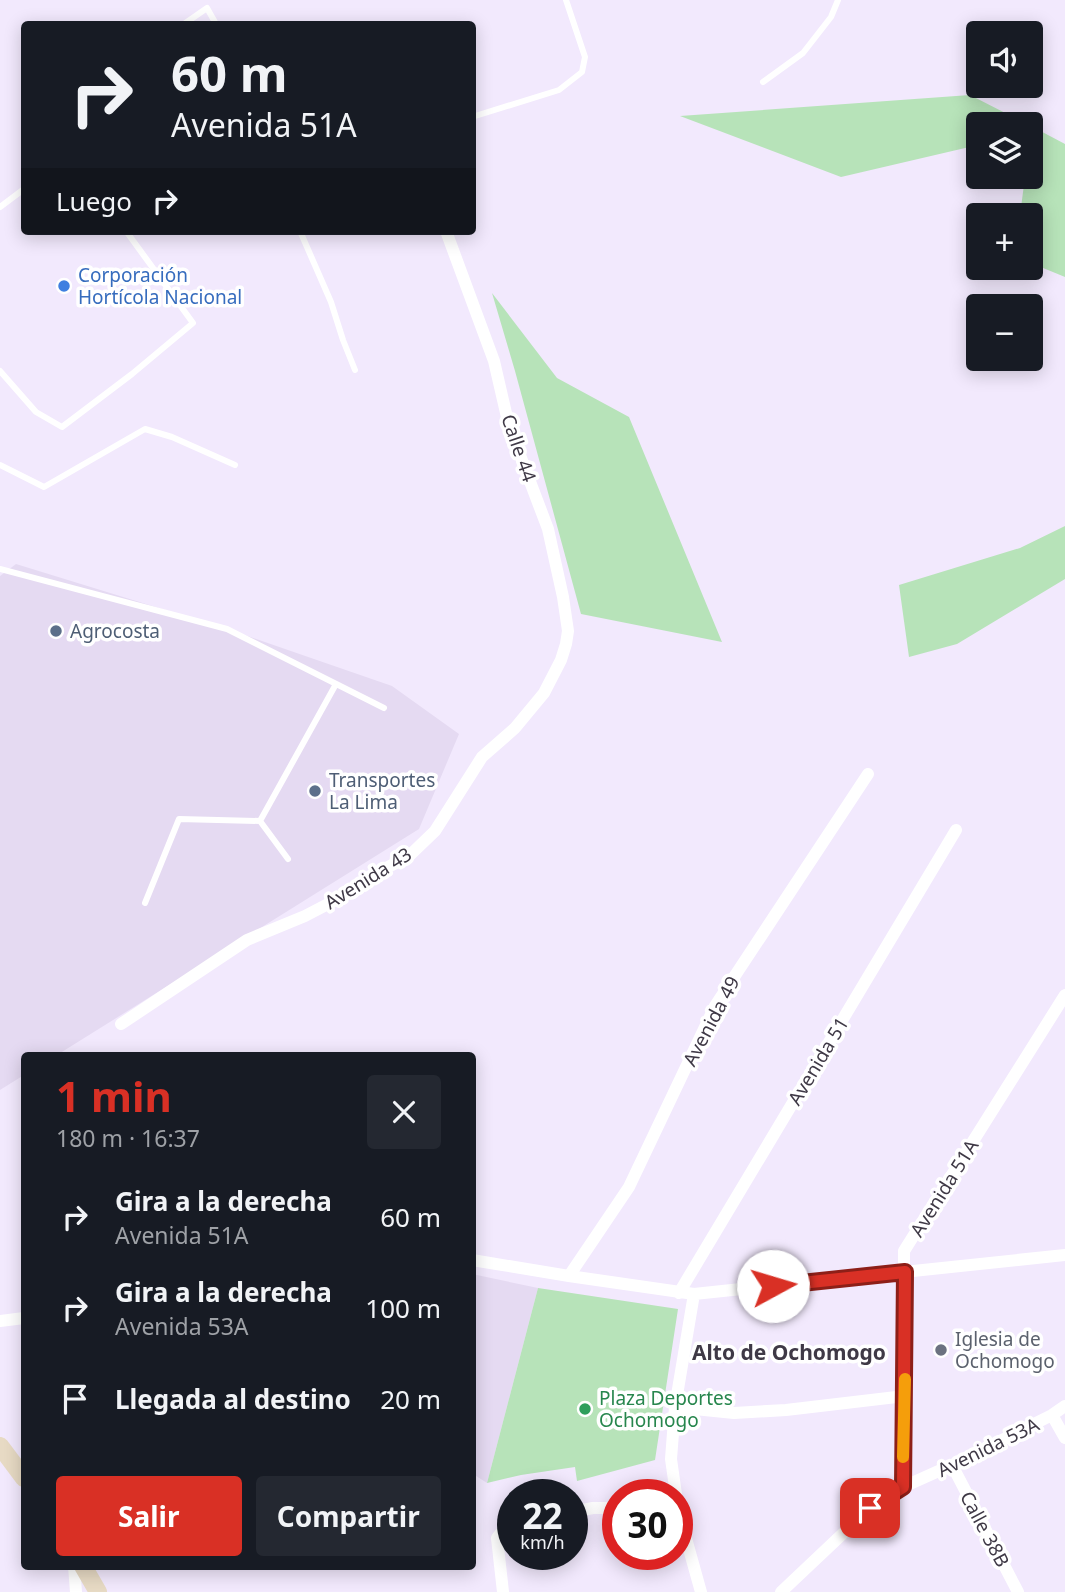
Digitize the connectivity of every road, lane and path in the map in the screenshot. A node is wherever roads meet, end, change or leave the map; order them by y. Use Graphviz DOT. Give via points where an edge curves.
graph roads {
  1 [pos="566,0"];
  2 [pos="838,0"];
  3 [pos="188,21"];
  4 [pos="214,21"];
  5 [pos="763,82"];
  6 [pos="476,116"];
  7 [pos="21,191"];
  8 [pos="0,207"];
  9 [pos="130,235"];
  10 [pos="301,235"];
  11 [pos="447,235"];
  12 [pos="355,369"];
  13 [pos="0,372"];
  14 [pos="0,465"];
  15 [pos="235,466"];
  16 [pos="0,569"];
  17 [pos="557,667"];
  18 [pos="336,684"];
  19 [pos="384,708"];
  20 [pos="867,774"];
  21 [pos="260,821"];
  22 [pos="956,830"];
  23 [pos="288,859"];
  24 [pos="145,903"];
  25 [pos="1065,995"];
  26 [pos="121,1024"];
  27 [pos="1065,1255"];
  28 [pos="476,1261"];
  29 [pos="905,1272"];
  30 [pos="569,1276"];
  31 [pos="679,1293"];
  32 [pos="694,1294"];
  33 [pos="21,1318"];
  34 [pos="0,1321"];
  35 [pos="905,1396"];
  36 [pos="1065,1406"];
  37 [pos="675,1407"];
  38 [pos="1052,1415"];
  39 [pos="1065,1438"];
  40 [pos="0,1446"];
  41 [pos="952,1465"];
  42 [pos="21,1474"];
  43 [pos="674,1479"];
  44 [pos="903,1487"];
  45 [pos="693,1565"];
  46 [pos="74,1570"];
  47 [pos="85,1570"];
  48 [pos="501,1570"];
  49 [pos="76,1592"];
  50 [pos="98,1592"];
  51 [pos="503,1592"];
  52 [pos="701,1592"];
  53 [pos="781,1592"];
  54 [pos="1018,1592"];
  1 -- 6 [label="lane" via="585,57 582,72 559,90"];
  2 -- 5 [label="lane" via="831,18 803,53"];
  3 -- 4 [label="lane" via="207,8"];
  7 -- 8 [label="lane"];
  9 -- 13 [label="lane" via="194,323 61,427 36,412"];
  10 -- 12 [label="lane"];
  11 -- 17 [label="street, Calle 44" via="494,361 509,426 548,529 568,631"];
  14 -- 15 [label="lane" via="44,487 145,429"];
  16 -- 18 [label="lane" via="227,629"];
  17 -- 26 [label="street, Avenida 43" via="544,693 515,728 482,757 435,831 409,856 305,916 247,940"];
  18 -- 19 [label="lane"];
  18 -- 21 [label="lane"];
  20 -- 30 [label="street, Avenida 49" via="715,1006 629,1186"];
  21 -- 23 [label="lane"];
  21 -- 24 [label="lane" via="179,819"];
  22 -- 31 [label="street, Avenida 51"];
  25 -- 29 [label="street, Avenida 51A" via="904,1251"];
  27 -- 29 [label="street"];
  28 -- 30 [label="street"];
  29 -- 32 [label="street"];
  29 -- 35 [label="street, Avenida 51A"];
  30 -- 31 [label="street"];
  31 -- 32 [label="street"];
  32 -- 37 [label="street"];
  33 -- 34 [label="street"];
  35 -- 37 [label="street" via="734,1413"];
  35 -- 44 [label="street, Avenida 51A"];
  36 -- 38 [label="street, Avenida 53A"];
  37 -- 43 [label="street"];
  38 -- 39 [label="street"];
  38 -- 41 [label="street, Avenida 53A"];
  40 -- 42 [label="main road"];
  41 -- 44 [label="street, Avenida 53A"];
  41 -- 54 [label="street, Calle 38B"];
  44 -- 53 [label="street, Avenida 53A" via="870,1508"];
  45 -- 52 [label="street"];
  46 -- 49 [label="street"];
  47 -- 50 [label="main road"];
  48 -- 51 [label="street"];
}
